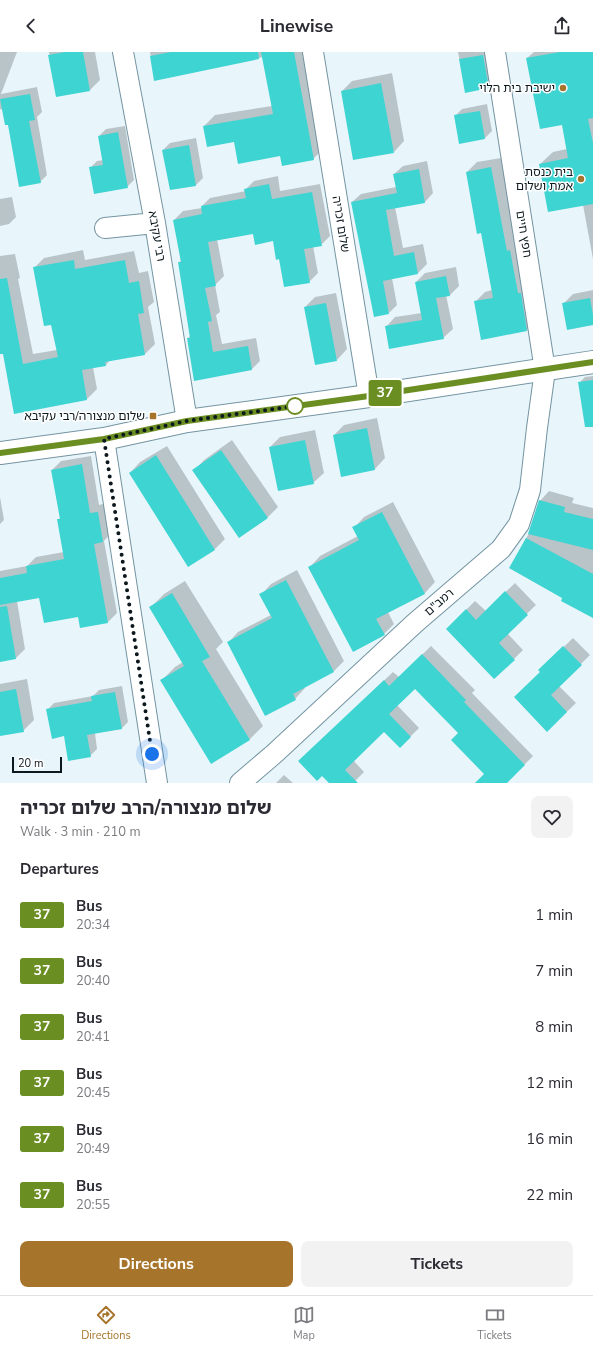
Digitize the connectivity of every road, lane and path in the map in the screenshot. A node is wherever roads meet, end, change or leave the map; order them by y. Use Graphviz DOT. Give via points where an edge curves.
graph roads {
  1 [pos="123,52"];
  2 [pos="313,52"];
  3 [pos="495,52"];
  4 [pos="155,223"];
  5 [pos="105,228"];
  6 [pos="593,362"];
  7 [pos="545,370"];
  8 [pos="369,396"];
  9 [pos="187,421"];
  10 [pos="104,439"];
  11 [pos="0,453"];
  12 [pos="157,783"];
  13 [pos="240,783"];
  1 -- 4 [label="street, רבי עקיבא"];
  2 -- 8 [label="street, שלום זכריה"];
  3 -- 7 [label="street, חפץ חיים"];
  4 -- 5 [label="street"];
  4 -- 9 [label="street, רבי עקיבא"];
  6 -- 7 [label="street"];
  7 -- 8 [label="street"];
  7 -- 13 [label="street, רמב\"ם" via="530,490 519,524 501,549 415,623"];
  8 -- 9 [label="street"];
  9 -- 10 [label="street"];
  10 -- 11 [label="street"];
  10 -- 12 [label="street"];
}
